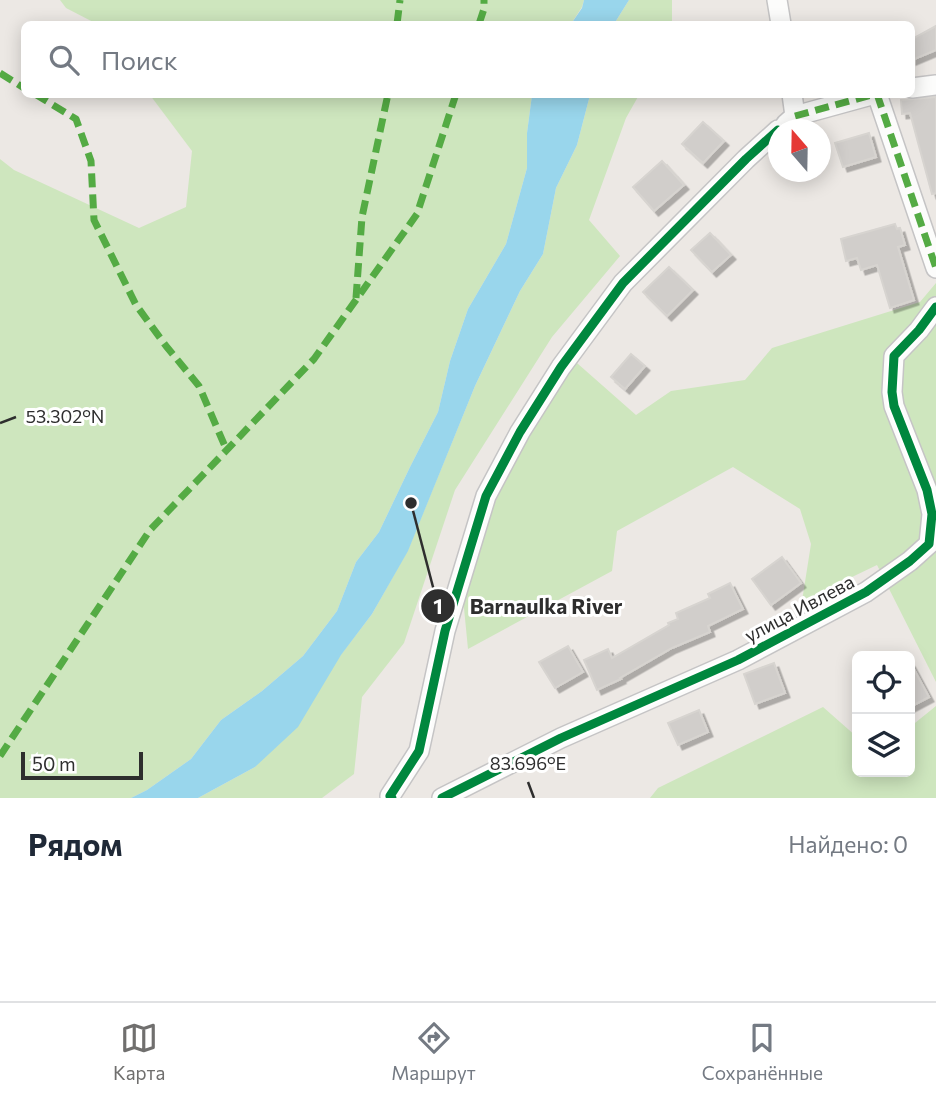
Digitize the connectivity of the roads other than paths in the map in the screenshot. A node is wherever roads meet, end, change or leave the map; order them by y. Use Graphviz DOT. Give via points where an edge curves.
graph roads {
  1 [pos="777,0"];
  2 [pos="780,21"];
  3 [pos="936,85"];
  4 [pos="915,88"];
  5 [pos="793,98"];
  6 [pos="861,98"];
  7 [pos="877,98"];
  8 [pos="795,116"];
  9 [pos="792,119"];
  10 [pos="768,140"];
  11 [pos="936,268"];
  12 [pos="936,307"];
  13 [pos="388,797"];
  14 [pos="442,798"];
  1 -- 2 [label="street"];
  3 -- 4 [label="street"];
  5 -- 8 [label="street"];
  6 -- 8 [label="street"];
  7 -- 11 [label="street"];
  8 -- 9 [label="street"];
  10 -- 13 [label="street" via="623,283 520,432 485,496 445,631 419,751"];
  12 -- 14 [label="street, улица Ивлева" via="894,356 891,392 927,490 932,514 929,544 866,592 750,654 561,738"];
}
